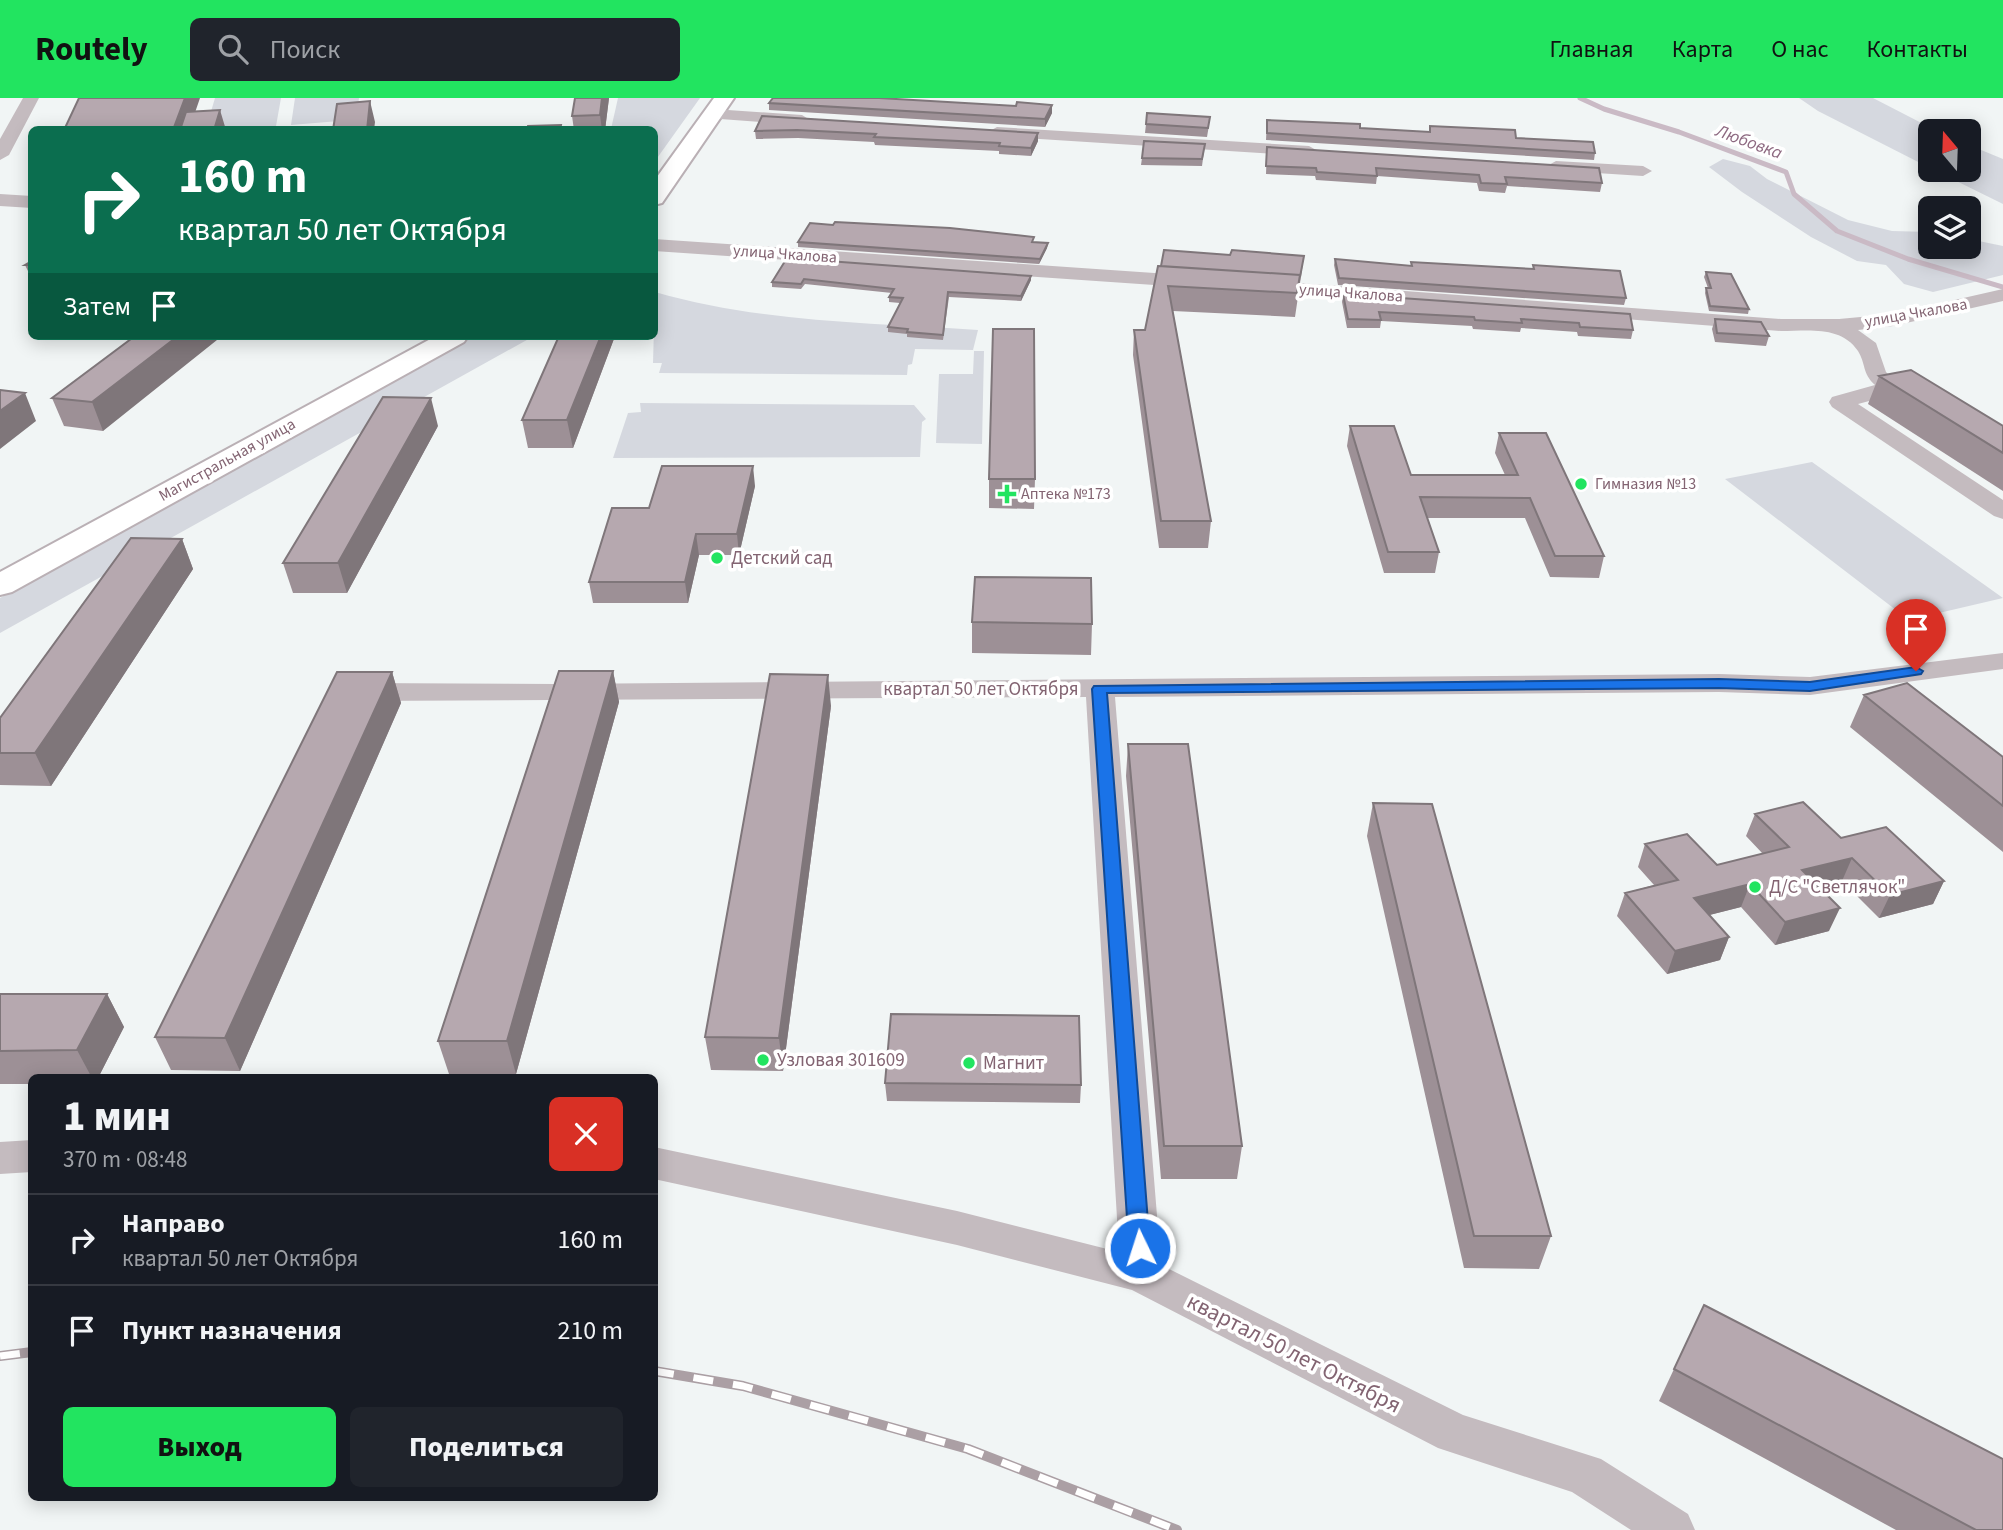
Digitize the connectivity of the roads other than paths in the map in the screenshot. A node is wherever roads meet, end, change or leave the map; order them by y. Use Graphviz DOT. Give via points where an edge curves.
graph roads {
  1 [pos="31,98"];
  2 [pos="718,106"];
  3 [pos="824,121"];
  4 [pos="977,131"];
  5 [pos="1324,152"];
  6 [pos="0,155"];
  7 [pos="1532,164"];
  8 [pos="1643,171"];
  9 [pos="658,192"];
  10 [pos="0,200"];
  11 [pos="28,202"];
  12 [pos="658,245"];
  13 [pos="2003,295"];
  14 [pos="1839,325"];
  15 [pos="448,340"];
  16 [pos="2003,511"];
  17 [pos="0,585"];
  18 [pos="2003,661"];
  19 [pos="1100,689"];
  20 [pos="334,692"];
  21 [pos="28,1156"];
  22 [pos="0,1158"];
  23 [pos="658,1164"];
  24 [pos="1142,1275"];
  25 [pos="1672,1530"];
  1 -- 6 [label="street"];
  2 -- 3 [label="street"];
  2 -- 9 [label="main road"];
  4 -- 5 [label="street"];
  7 -- 8 [label="street"];
  10 -- 11 [label="street"];
  12 -- 14 [label="street, улица Чкалова" via="1781,325"];
  13 -- 14 [label="street, улица Чкалова" via="1893,320"];
  14 -- 16 [label="street" via="1868,348 1876,374 1891,388 1840,402"];
  15 -- 17 [label="main road, Магистральная улица"];
  18 -- 19 [label="street, квартал 50 лет Октября" via="1810,686"];
  19 -- 20 [label="street, квартал 50 лет Октября"];
  19 -- 24 [label="street"];
  21 -- 22 [label="street"];
  23 -- 24 [label="street, квартал 50 лет Октября" via="957,1228"];
  24 -- 25 [label="street, квартал 50 лет Октября" via="1454,1433 1584,1475"];
}
